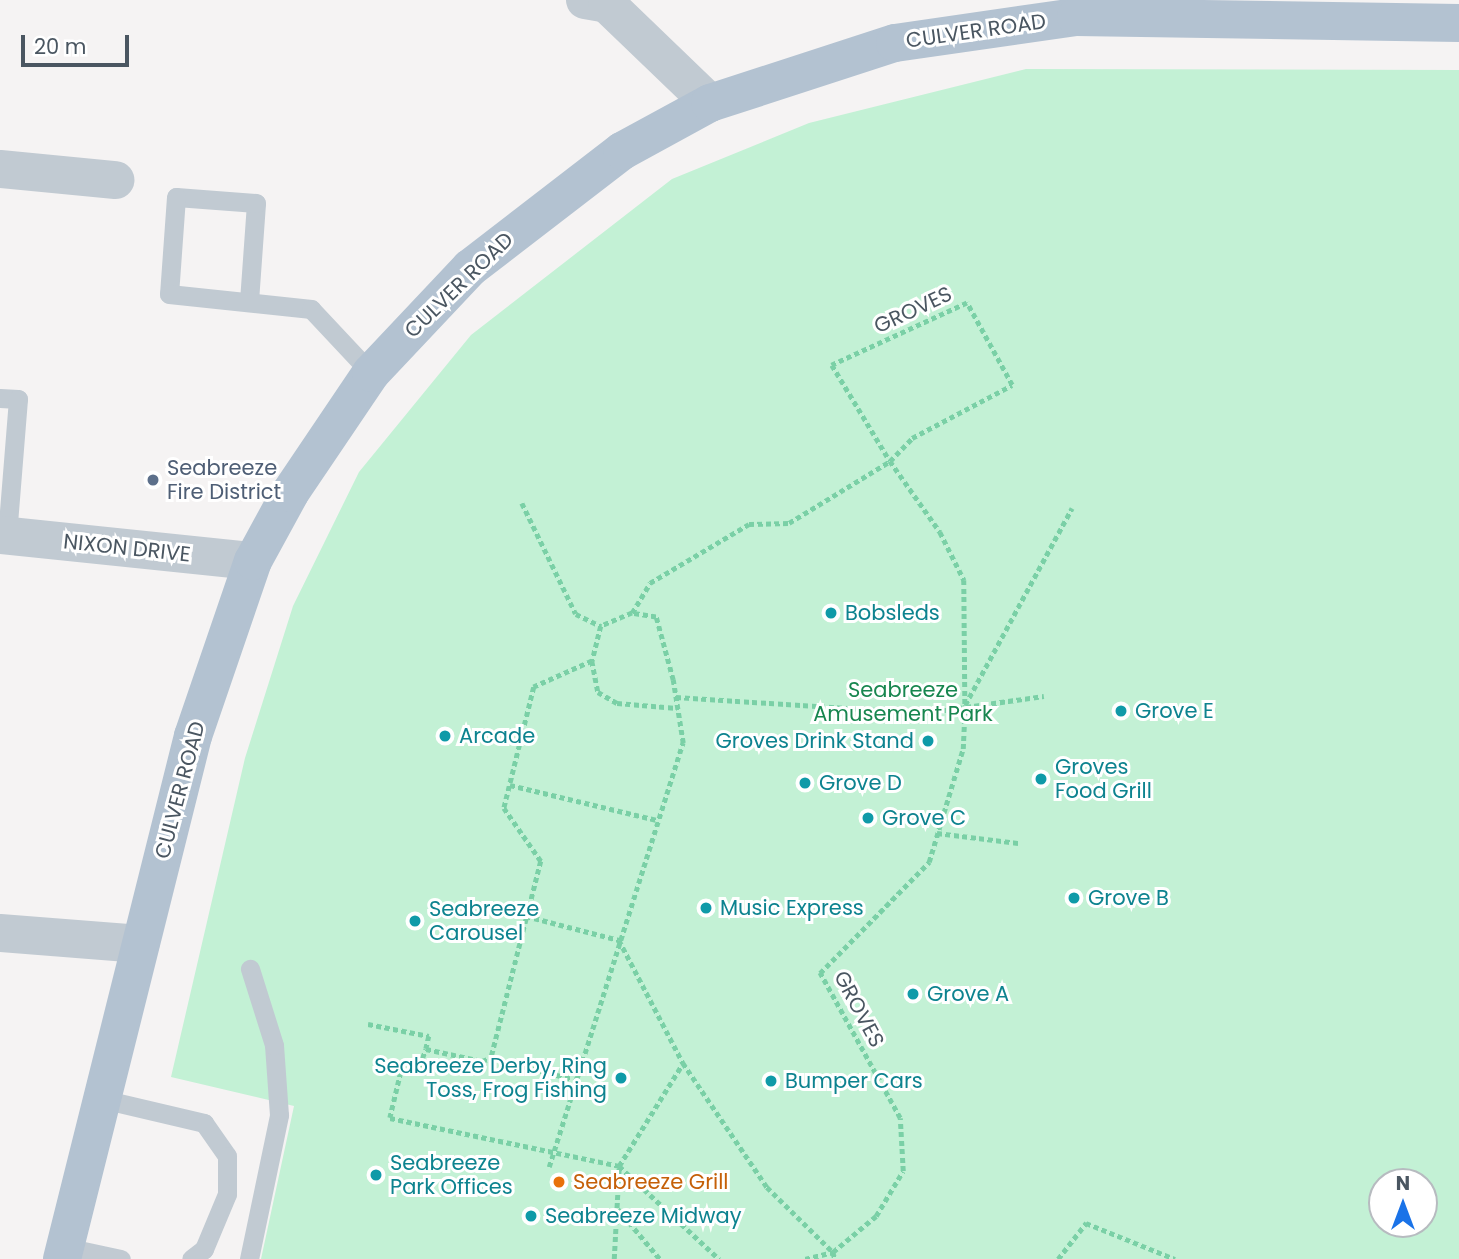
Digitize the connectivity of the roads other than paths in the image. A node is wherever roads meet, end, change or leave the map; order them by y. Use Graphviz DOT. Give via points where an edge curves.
graph roads {
  1 [pos="584,0"];
  2 [pos="1459,23"];
  3 [pos="710,103"];
  4 [pos="0,169"];
  5 [pos="115,180"];
  6 [pos="248,301"];
  7 [pos="371,373"];
  8 [pos="0,398"];
  9 [pos="3,535"];
  10 [pos="253,561"];
  11 [pos="0,933"];
  12 [pos="141,944"];
  13 [pos="250,969"];
  14 [pos="102,1100"];
  15 [pos="63,1253"];
  16 [pos="121,1259"];
  17 [pos="191,1259"];
  18 [pos="248,1259"];
  1 -- 3 [label="street" via="607,4"];
  2 -- 3 [label="main road, CULVER ROAD" via="1076,18 895,43"];
  3 -- 7 [label="main road, CULVER ROAD" via="622,151 519,227 470,268"];
  4 -- 5 [label="street"];
  6 -- 6 [label="lane" via="169,294 176,197 256,203"];
  6 -- 7 [label="lane" via="311,309"];
  7 -- 10 [label="main road, CULVER ROAD" via="290,493"];
  8 -- 9 [label="lane" via="18,399"];
  9 -- 10 [label="street, NIXON DRIVE"];
  10 -- 12 [label="main road, CULVER ROAD" via="193,736"];
  11 -- 12 [label="street"];
  12 -- 14 [label="main road, CULVER ROAD"];
  13 -- 18 [label="lane" via="274,1045 279,1115"];
  14 -- 15 [label="main road, CULVER ROAD"];
  14 -- 17 [label="lane" via="204,1123 227,1156 227,1195 204,1249"];
  15 -- 16 [label="lane"];
}
